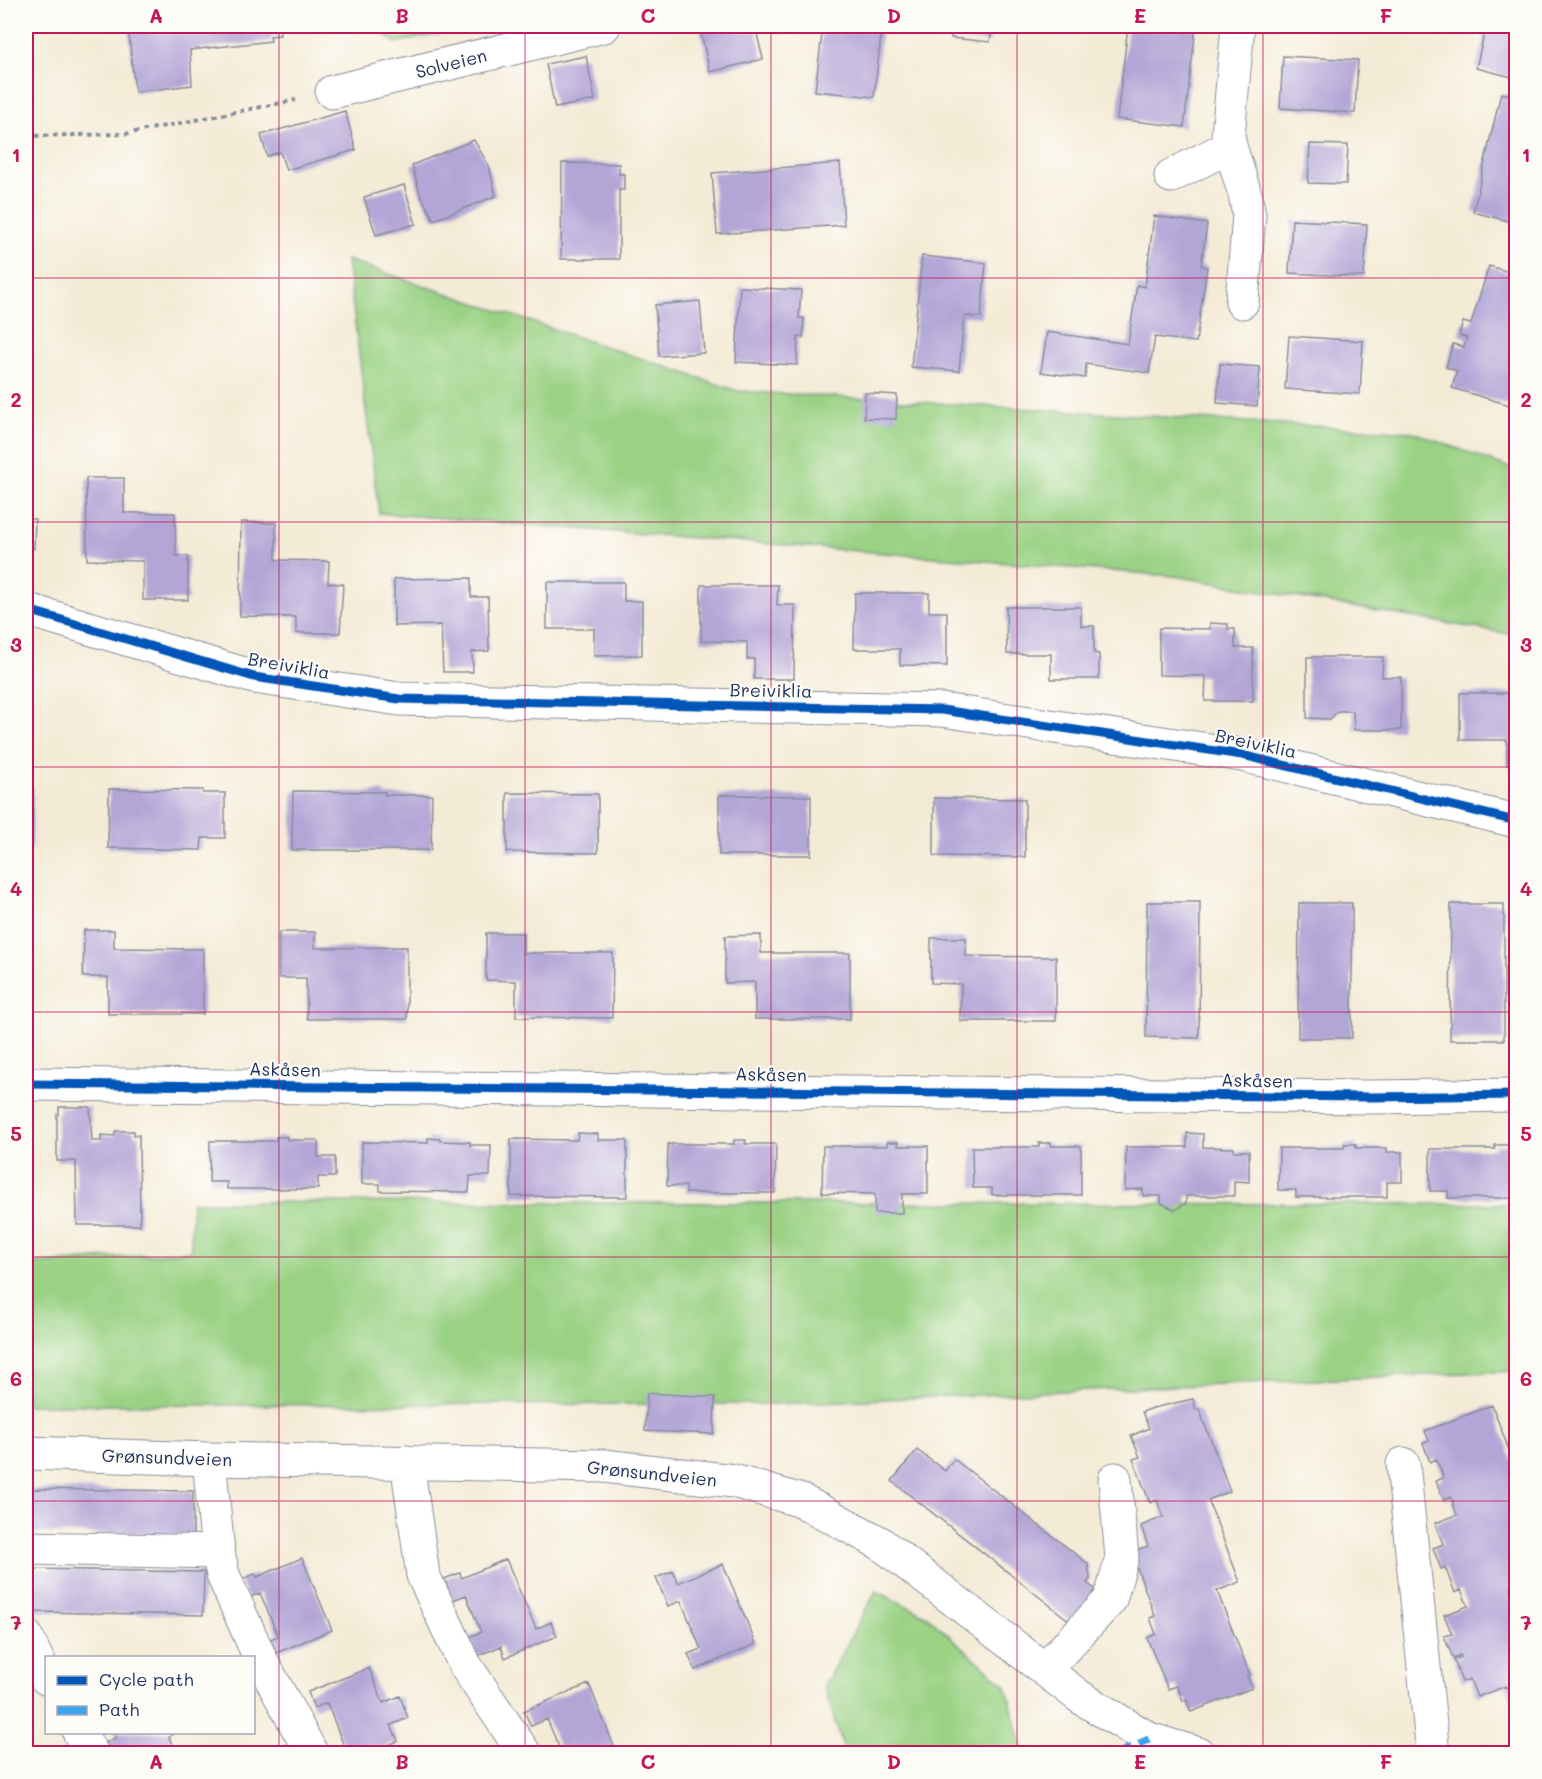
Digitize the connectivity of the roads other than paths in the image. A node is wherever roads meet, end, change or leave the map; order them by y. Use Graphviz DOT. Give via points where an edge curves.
graph roads {
  1 [pos="604,26"];
  2 [pos="1238,26"];
  3 [pos="332,92"];
  4 [pos="1230,146"];
  5 [pos="1171,176"];
  6 [pos="1242,302"];
  7 [pos="26,611"];
  8 [pos="1516,821"];
  9 [pos="26,1084"];
  10 [pos="1516,1095"];
  11 [pos="26,1453"];
  12 [pos="209,1459"];
  13 [pos="407,1462"];
  14 [pos="1403,1464"];
  15 [pos="1115,1479"];
  16 [pos="26,1548"];
  17 [pos="218,1552"];
  18 [pos="26,1636"];
  19 [pos="1045,1669"];
  20 [pos="45,1676"];
  21 [pos="80,1734"];
  22 [pos="1166,1749"];
  23 [pos="92,1754"];
  24 [pos="312,1754"];
  25 [pos="525,1754"];
  26 [pos="1199,1754"];
  27 [pos="1433,1754"];
  1 -- 3 [label="street, Solveien"];
  2 -- 4 [label="street"];
  4 -- 5 [label="street"];
  4 -- 6 [label="street" via="1249,215"];
  7 -- 8 [label="street, Breiviklia" via="254,678 399,699 942,710 1242,755"];
  9 -- 10 [label="street, Askåsen" via="1372,1097"];
  11 -- 12 [label="street, Grønsundveien"];
  12 -- 13 [label="street, Grønsundveien"];
  12 -- 17 [label="street"];
  13 -- 19 [label="street, Grønsundveien" via="604,1466 734,1481 802,1501 880,1543"];
  13 -- 25 [label="street" via="423,1575 465,1665"];
  14 -- 27 [label="street"];
  15 -- 19 [label="street" via="1122,1558 1110,1600"];
  16 -- 17 [label="street"];
  17 -- 24 [label="street" via="223,1575 260,1658"];
  18 -- 20 [label="street"];
  19 -- 22 [label="street, Grønsundveien" via="1080,1697"];
  21 -- 23 [label="street"];
  22 -- 26 [label="street, Grønsundveien"];
}
